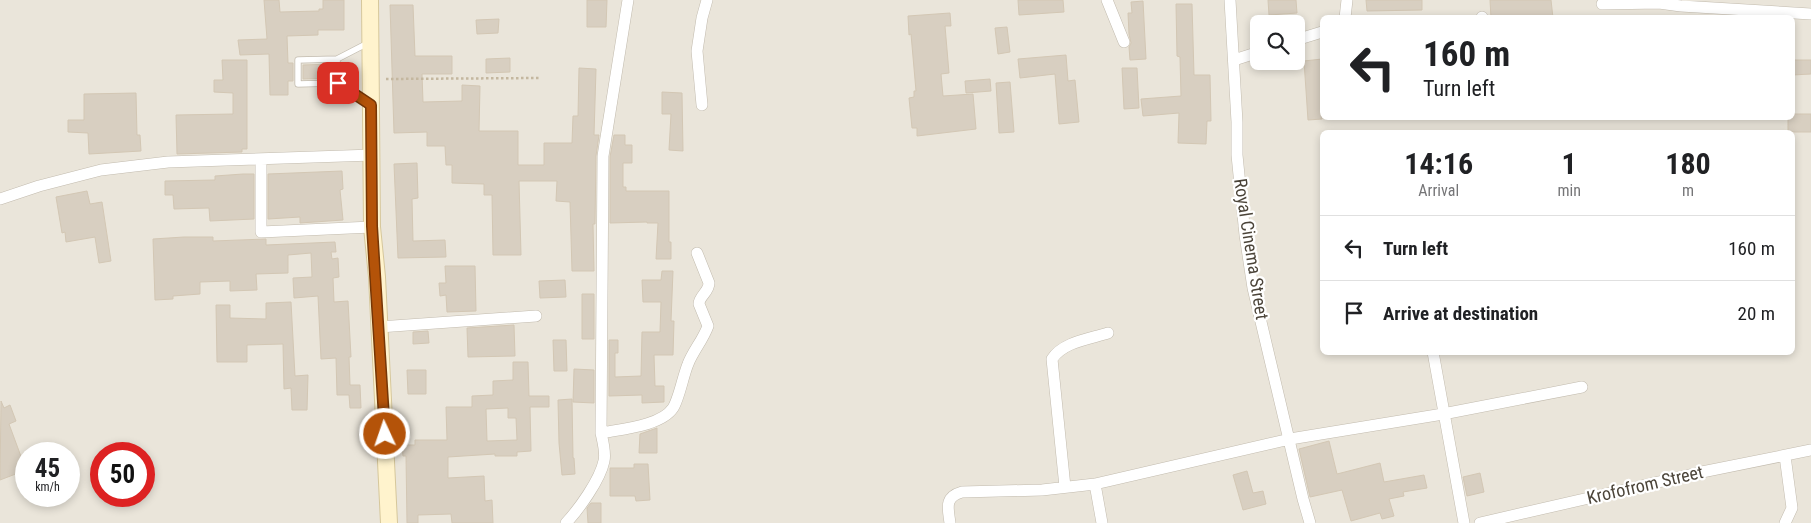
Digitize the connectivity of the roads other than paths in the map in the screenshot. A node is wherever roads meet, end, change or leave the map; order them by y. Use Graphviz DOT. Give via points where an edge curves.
graph roads {
  1 [pos="370,0"];
  2 [pos="628,0"];
  3 [pos="707,0"];
  4 [pos="1106,0"];
  5 [pos="1230,0"];
  6 [pos="1347,0"];
  7 [pos="1602,4"];
  8 [pos="1811,14"];
  9 [pos="1345,15"];
  10 [pos="1320,33"];
  11 [pos="1305,37"];
  12 [pos="370,42"];
  13 [pos="1124,42"];
  14 [pos="1250,55"];
  15 [pos="338,59"];
  16 [pos="1234,60"];
  17 [pos="338,83"];
  18 [pos="371,105"];
  19 [pos="702,105"];
  20 [pos="372,155"];
  21 [pos="260,159"];
  22 [pos="0,199"];
  23 [pos="372,226"];
  24 [pos="697,253"];
  25 [pos="536,316"];
  26 [pos="379,327"];
  27 [pos="1108,333"];
  28 [pos="1433,355"];
  29 [pos="1582,387"];
  30 [pos="1443,414"];
  31 [pos="601,434"];
  32 [pos="1290,439"];
  33 [pos="1811,450"];
  34 [pos="1785,456"];
  35 [pos="1095,484"];
  36 [pos="1065,487"];
  37 [pos="389,523"];
  38 [pos="566,523"];
  39 [pos="950,523"];
  40 [pos="1102,523"];
  41 [pos="1310,523"];
  42 [pos="1464,523"];
  43 [pos="1481,523"];
  44 [pos="1785,523"];
  1 -- 12 [label="main road"];
  2 -- 31 [label="street" via="603,156"];
  3 -- 19 [label="street" via="697,51"];
  4 -- 13 [label="street"];
  5 -- 16 [label="street, Royal Cinema Street"];
  6 -- 9 [label="street"];
  7 -- 8 [label="street" via="1659,3"];
  10 -- 11 [label="street"];
  12 -- 15 [label="lane"];
  12 -- 18 [label="main road"];
  14 -- 16 [label="street"];
  15 -- 17 [label="lane"];
  15 -- 17 [label="lane" via="298,60 298,84"];
  16 -- 32 [label="street, Royal Cinema Street" via="1237,155 1245,235 1253,288"];
  17 -- 18 [label="lane"];
  18 -- 20 [label="main road"];
  20 -- 21 [label="street"];
  20 -- 23 [label="main road"];
  21 -- 22 [label="street" via="168,162 101,170"];
  21 -- 23 [label="street" via="262,232"];
  23 -- 26 [label="main road"];
  24 -- 31 [label="street" via="709,283 699,300 708,326 690,359 674,408 655,422"];
  25 -- 26 [label="street"];
  26 -- 37 [label="main road"];
  27 -- 36 [label="street" via="1064,346 1052,359"];
  28 -- 30 [label="street"];
  29 -- 30 [label="street"];
  30 -- 32 [label="street"];
  30 -- 42 [label="street"];
  31 -- 38 [label="street" via="604,460 600,471 582,504"];
  32 -- 35 [label="street"];
  32 -- 41 [label="street, Royal Cinema Street"];
  33 -- 34 [label="street, Krofofrom Street"];
  34 -- 43 [label="street, Krofofrom Street"];
  34 -- 44 [label="street" via="1792,508"];
  35 -- 36 [label="street"];
  35 -- 40 [label="street"];
  36 -- 39 [label="street" via="954,494 948,504"];
}
